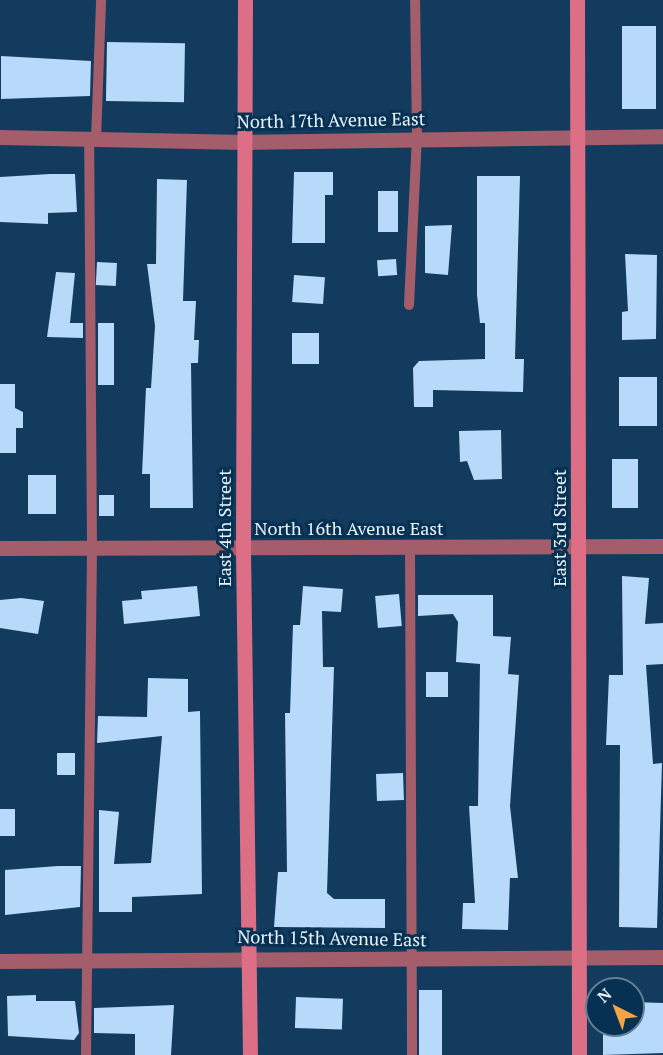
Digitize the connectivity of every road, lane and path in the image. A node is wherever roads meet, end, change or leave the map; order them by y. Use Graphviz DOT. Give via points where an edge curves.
graph roads {
  1 [pos="101,0"];
  2 [pos="245,0"];
  3 [pos="415,0"];
  4 [pos="577,0"];
  5 [pos="0,136"];
  6 [pos="663,136"];
  7 [pos="417,138"];
  8 [pos="92,139"];
  9 [pos="579,139"];
  10 [pos="244,142"];
  11 [pos="409,305"];
  12 [pos="579,546"];
  13 [pos="663,546"];
  14 [pos="0,548"];
  15 [pos="92,548"];
  16 [pos="410,548"];
  17 [pos="243,549"];
  18 [pos="248,956"];
  19 [pos="663,957"];
  20 [pos="411,958"];
  21 [pos="88,959"];
  22 [pos="580,960"];
  23 [pos="0,961"];
  24 [pos="86,1055"];
  25 [pos="250,1055"];
  26 [pos="412,1055"];
  27 [pos="579,1055"];
  1 -- 8 [label="lane"];
  2 -- 10 [label="main road, East 4th Street"];
  3 -- 7 [label="lane"];
  4 -- 9 [label="main road, East 3rd Street"];
  5 -- 8 [label="street, North 17th Avenue East"];
  6 -- 9 [label="street, North 17th Avenue East"];
  7 -- 9 [label="street, North 17th Avenue East"];
  7 -- 10 [label="street, North 17th Avenue East"];
  7 -- 11 [label="lane"];
  8 -- 10 [label="street, North 17th Avenue East"];
  8 -- 15 [label="lane"];
  9 -- 12 [label="main road, East 3rd Street"];
  10 -- 17 [label="main road, East 4th Street"];
  12 -- 13 [label="street, North 16th Avenue East"];
  12 -- 16 [label="street, North 16th Avenue East"];
  12 -- 22 [label="main road, East 3rd Street"];
  14 -- 15 [label="street, North 16th Avenue East"];
  15 -- 17 [label="street, North 16th Avenue East"];
  15 -- 21 [label="lane"];
  16 -- 17 [label="street, North 16th Avenue East"];
  16 -- 20 [label="lane"];
  17 -- 18 [label="main road, East 4th Street"];
  18 -- 20 [label="street, North 15th Avenue East"];
  18 -- 21 [label="street, North 15th Avenue East"];
  18 -- 25 [label="main road, East 4th Street"];
  19 -- 22 [label="street, North 15th Avenue East"];
  20 -- 22 [label="street, North 15th Avenue East"];
  20 -- 26 [label="lane"];
  21 -- 23 [label="street, North 15th Avenue East"];
  21 -- 24 [label="lane"];
  22 -- 27 [label="main road, East 3rd Street"];
}
